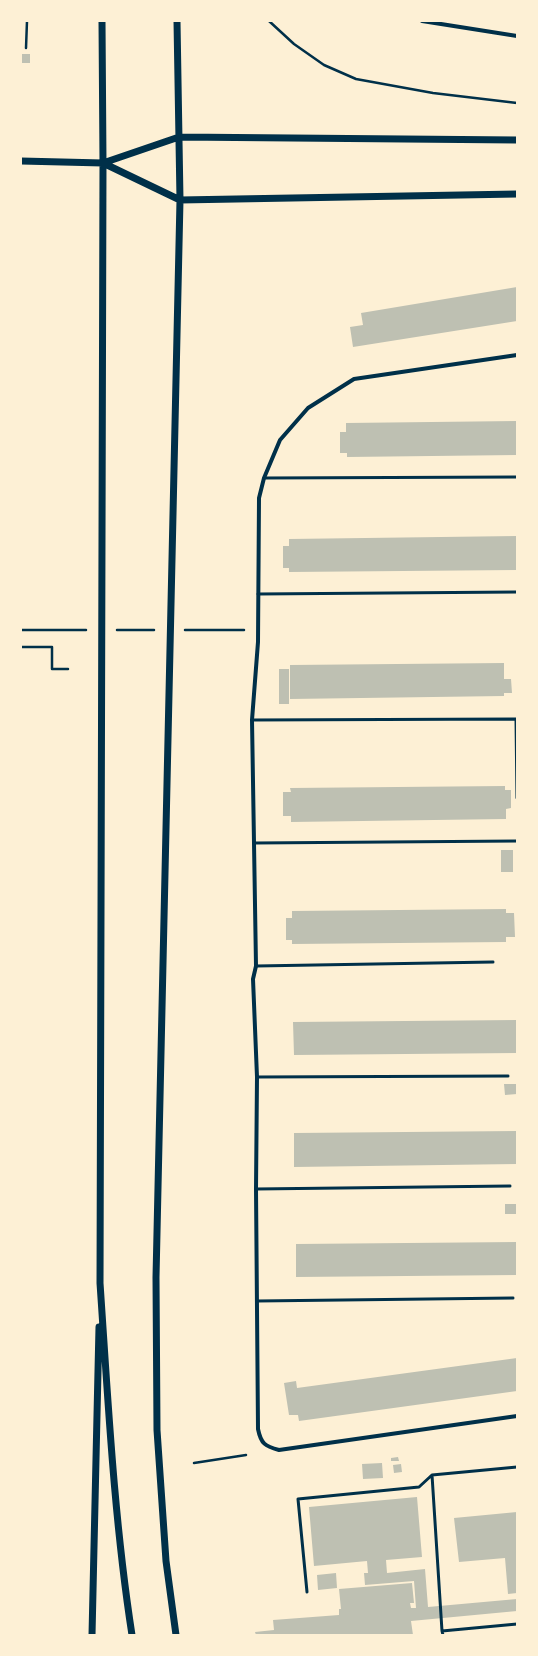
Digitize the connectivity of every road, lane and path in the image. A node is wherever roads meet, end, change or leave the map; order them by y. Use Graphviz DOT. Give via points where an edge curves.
graph roads {
  1 [pos="27,21"];
  2 [pos="102,21"];
  3 [pos="177,21"];
  4 [pos="269,21"];
  5 [pos="422,21"];
  6 [pos="517,36"];
  7 [pos="26,48"];
  8 [pos="517,103"];
  9 [pos="179,138"];
  10 [pos="517,140"];
  11 [pos="21,161"];
  12 [pos="103,163"];
  13 [pos="517,194"];
  14 [pos="180,200"];
  15 [pos="517,355"];
  16 [pos="517,477"];
  17 [pos="264,478"];
  18 [pos="517,592"];
  19 [pos="258,594"];
  20 [pos="21,630"];
  21 [pos="91,630"];
  22 [pos="114,630"];
  23 [pos="161,630"];
  24 [pos="184,630"];
  25 [pos="247,630"];
  26 [pos="21,647"];
  27 [pos="68,669"];
  28 [pos="252,720"];
  29 [pos="517,798"];
  30 [pos="517,841"];
  31 [pos="255,843"];
  32 [pos="493,962"];
  33 [pos="256,966"];
  34 [pos="508,1076"];
  35 [pos="257,1077"];
  36 [pos="510,1186"];
  37 [pos="256,1189"];
  38 [pos="100,1283"];
  39 [pos="513,1298"];
  40 [pos="257,1301"];
  41 [pos="517,1416"];
  42 [pos="246,1455"];
  43 [pos="194,1463"];
  44 [pos="517,1467"];
  45 [pos="432,1475"];
  46 [pos="306,1592"];
  47 [pos="517,1624"];
  48 [pos="442,1631"];
  49 [pos="92,1635"];
  50 [pos="132,1635"];
  51 [pos="176,1635"];
  52 [pos="442,1635"];
  1 -- 7 [label="path"];
  2 -- 12 [label="street"];
  3 -- 9 [label="street"];
  4 -- 8 [label="path" via="294,44 324,65 356,79 433,93"];
  5 -- 6 [label="street"];
  9 -- 10 [label="street"];
  9 -- 12 [label="street"];
  9 -- 14 [label="street"];
  11 -- 12 [label="street"];
  12 -- 14 [label="street"];
  12 -- 38 [label="street"];
  13 -- 14 [label="street"];
  14 -- 51 [label="street" via="156,1277 157,1430 166,1561"];
  15 -- 17 [label="street" via="354,379 308,408 280,440"];
  16 -- 17 [label="lane"];
  17 -- 19 [label="street" via="259,498"];
  18 -- 19 [label="lane"];
  19 -- 28 [label="street" via="258,642"];
  20 -- 21 [label="path"];
  22 -- 23 [label="path"];
  24 -- 25 [label="path"];
  26 -- 27 [label="path" via="52,647 52,668"];
  28 -- 29 [label="lane" via="516,718"];
  28 -- 31 [label="street"];
  30 -- 31 [label="lane"];
  31 -- 33 [label="street"];
  32 -- 33 [label="lane"];
  33 -- 35 [label="street" via="253,979"];
  34 -- 35 [label="lane"];
  35 -- 37 [label="street"];
  36 -- 37 [label="lane"];
  37 -- 40 [label="street"];
  38 -- 49 [label="street"];
  38 -- 50 [label="street" via="123,1578"];
  39 -- 40 [label="lane"];
  40 -- 41 [label="street" via="258,1429 260,1440 268,1447 279,1450"];
  42 -- 43 [label="path"];
  44 -- 45 [label="lane"];
  45 -- 46 [label="lane" via="419,1487 298,1499"];
  45 -- 48 [label="lane"];
  47 -- 48 [label="lane"];
  48 -- 52 [label="lane"];
}
